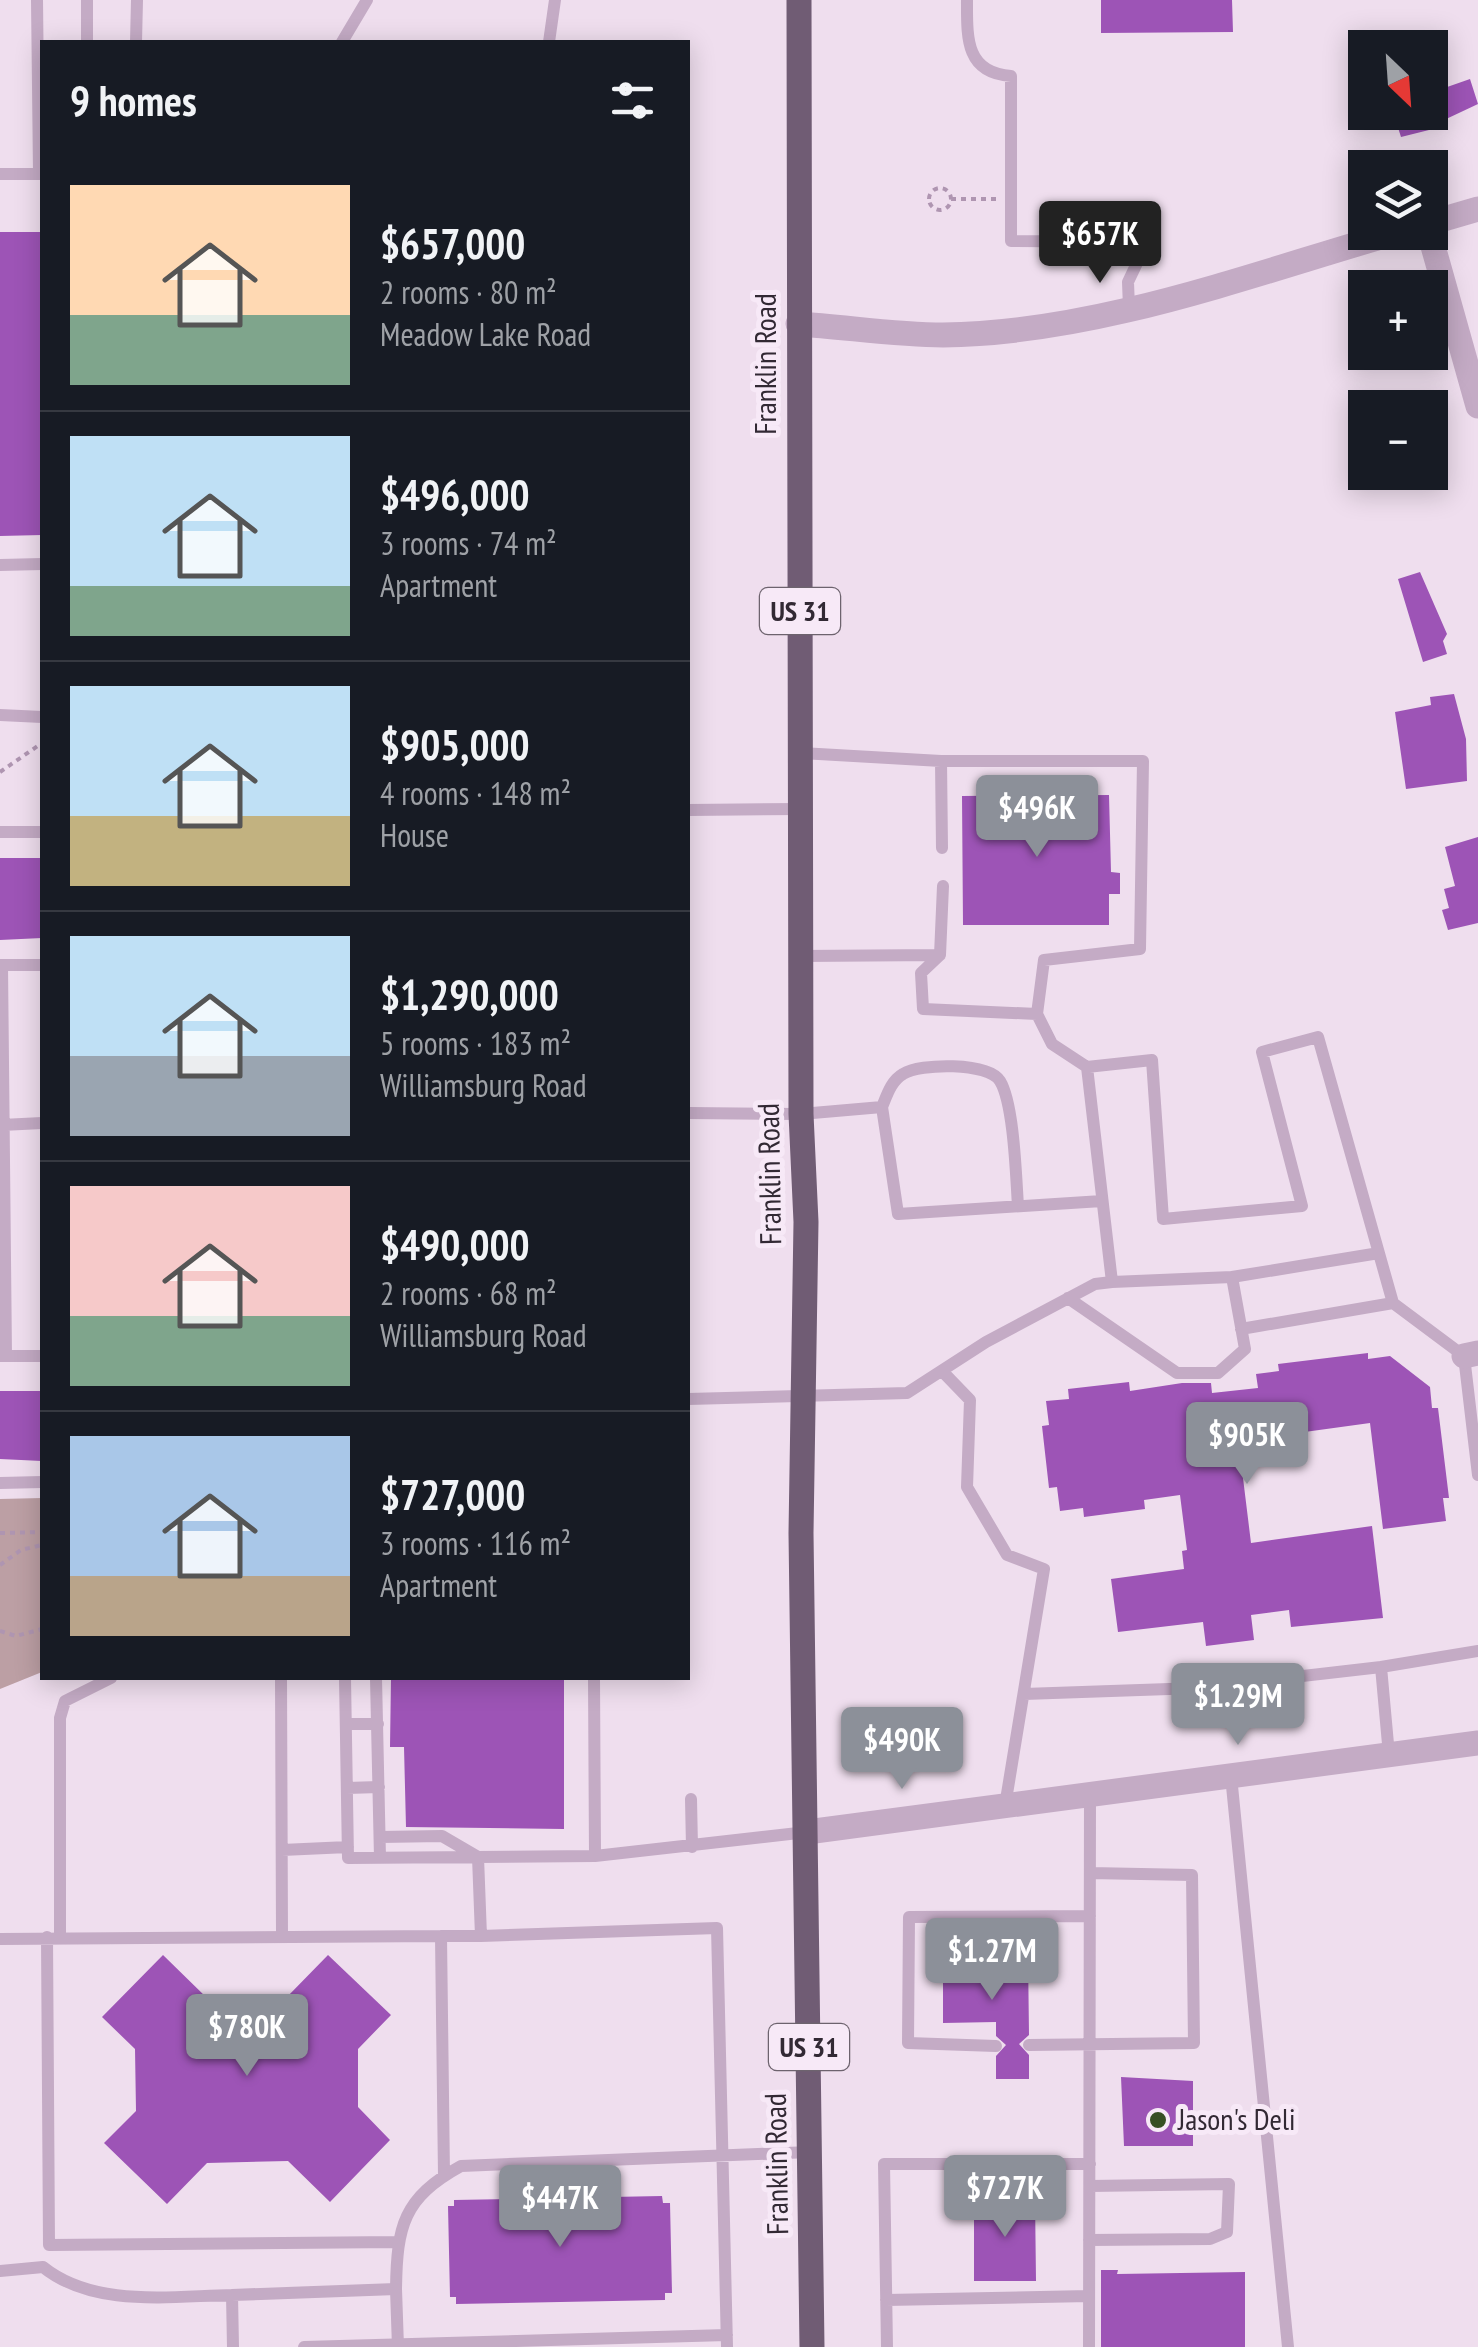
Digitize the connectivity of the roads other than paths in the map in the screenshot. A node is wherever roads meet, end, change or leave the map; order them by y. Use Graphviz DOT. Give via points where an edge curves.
graph roads {
  1 [pos="37,0"];
  2 [pos="87,0"];
  3 [pos="136,0"];
  4 [pos="367,0"];
  5 [pos="554,0"];
  6 [pos="799,0"];
  7 [pos="967,0"];
  8 [pos="87,40"];
  9 [pos="136,40"];
  10 [pos="343,40"];
  11 [pos="550,40"];
  12 [pos="40,130"];
  13 [pos="0,174"];
  14 [pos="40,174"];
  15 [pos="1478,210"];
  16 [pos="1448,219"];
  17 [pos="1348,246"];
  18 [pos="1434,250"];
  19 [pos="1129,308"];
  20 [pos="798,324"];
  21 [pos="1478,406"];
  22 [pos="40,564"];
  23 [pos="0,565"];
  24 [pos="0,715"];
  25 [pos="40,717"];
  26 [pos="801,754"];
  27 [pos="941,762"];
  28 [pos="690,810"];
  29 [pos="801,810"];
  30 [pos="0,832"];
  31 [pos="40,832"];
  32 [pos="942,848"];
  33 [pos="943,886"];
  34 [pos="940,955"];
  35 [pos="801,956"];
  36 [pos="1,965"];
  37 [pos="40,966"];
  38 [pos="1037,1014"];
  39 [pos="1086,1067"];
  40 [pos="882,1107"];
  41 [pos="690,1113"];
  42 [pos="801,1114"];
  43 [pos="40,1123"];
  44 [pos="2,1125"];
  45 [pos="1102,1201"];
  46 [pos="1018,1206"];
  47 [pos="1379,1253"];
  48 [pos="1232,1277"];
  49 [pos="1112,1282"];
  50 [pos="1068,1298"];
  51 [pos="1393,1303"];
  52 [pos="1241,1330"];
  53 [pos="1471,1354"];
  54 [pos="3,1356"];
  55 [pos="40,1356"];
  56 [pos="942,1371"];
  57 [pos="690,1398"];
  58 [pos="803,1399"];
  59 [pos="1478,1476"];
  60 [pos="40,1482"];
  61 [pos="0,1483"];
  62 [pos="1478,1651"];
  63 [pos="1380,1667"];
  64 [pos="107,1680"];
  65 [pos="281,1680"];
  66 [pos="346,1680"];
  67 [pos="376,1680"];
  68 [pos="594,1680"];
  69 [pos="1024,1694"];
  70 [pos="346,1724"];
  71 [pos="378,1724"];
  72 [pos="1478,1744"];
  73 [pos="1389,1755"];
  74 [pos="1231,1776"];
  75 [pos="347,1788"];
  76 [pos="379,1788"];
  77 [pos="1090,1794"];
  78 [pos="692,1799"];
  79 [pos="1005,1806"];
  80 [pos="806,1832"];
  81 [pos="380,1837"];
  82 [pos="692,1847"];
  83 [pos="348,1848"];
  84 [pos="282,1850"];
  85 [pos="595,1856"];
  86 [pos="478,1857"];
  87 [pos="380,1858"];
  88 [pos="1090,1873"];
  89 [pos="1090,1916"];
  90 [pos="282,1934"];
  91 [pos="441,1936"];
  92 [pos="480,1936"];
  93 [pos="54,1937"];
  94 [pos="0,1939"];
  95 [pos="1090,2044"];
  96 [pos="1029,2045"];
  97 [pos="996,2046"];
  98 [pos="810,2152"];
  99 [pos="721,2156"];
  100 [pos="1090,2164"];
  101 [pos="444,2176"];
  102 [pos="1090,2186"];
  103 [pos="1089,2240"];
  104 [pos="397,2242"];
  105 [pos="49,2245"];
  106 [pos="42,2267"];
  107 [pos="0,2271"];
  108 [pos="396,2288"];
  109 [pos="232,2296"];
  110 [pos="1089,2296"];
  111 [pos="886,2300"];
  112 [pos="727,2341"];
  113 [pos="398,2345"];
  114 [pos="234,2347"];
  115 [pos="304,2347"];
  116 [pos="812,2347"];
  117 [pos="887,2347"];
  118 [pos="1089,2347"];
  119 [pos="1288,2347"];
  1 -- 12 [label="lane"];
  2 -- 8 [label="lane"];
  3 -- 9 [label="lane"];
  4 -- 10 [label="lane"];
  5 -- 11 [label="lane"];
  6 -- 20 [label="main road, Franklin Road / US 31"];
  7 -- 19 [label="lane" via="973,58 988,72 1011,76 1011,240 1147,242 1128,282"];
  13 -- 14 [label="lane"];
  15 -- 16 [label="street"];
  17 -- 19 [label="street"];
  18 -- 21 [label="street"];
  19 -- 20 [label="street" via="941,335"];
  20 -- 26 [label="main road, Franklin Road / US 31"];
  22 -- 23 [label="lane"];
  24 -- 25 [label="lane"];
  26 -- 27 [label="lane"];
  26 -- 29 [label="main road, Franklin Road / US 31"];
  27 -- 32 [label="lane"];
  27 -- 38 [label="lane" via="1143,762 1140,949 1044,960"];
  28 -- 29 [label="lane"];
  29 -- 35 [label="main road, Franklin Road / US 31"];
  30 -- 31 [label="lane"];
  33 -- 34 [label="lane"];
  34 -- 35 [label="lane"];
  34 -- 38 [label="lane" via="921,974 923,1009"];
  35 -- 42 [label="main road, Franklin Road / US 31"];
  36 -- 37 [label="lane"];
  36 -- 44 [label="lane"];
  38 -- 39 [label="lane" via="1052,1044"];
  39 -- 45 [label="lane"];
  39 -- 47 [label="lane" via="1152,1060 1162,1219 1302,1206 1262,1052 1318,1037"];
  40 -- 42 [label="lane"];
  40 -- 46 [label="lane" via="898,1214"];
  40 -- 46 [label="lane" via="904,1073 944,1066 987,1070 1000,1082 1013,1137"];
  41 -- 42 [label="lane"];
  42 -- 58 [label="main road, Franklin Road / US 31"];
  43 -- 44 [label="lane"];
  44 -- 54 [label="lane"];
  45 -- 46 [label="lane"];
  45 -- 49 [label="lane"];
  47 -- 48 [label="lane"];
  47 -- 51 [label="lane"];
  48 -- 49 [label="lane"];
  48 -- 52 [label="lane"];
  49 -- 50 [label="lane"];
  50 -- 52 [label="lane" via="1177,1373 1218,1373 1244,1349"];
  50 -- 56 [label="lane"];
  51 -- 52 [label="lane"];
  51 -- 53 [label="lane"];
  53 -- 59 [label="lane"];
  54 -- 55 [label="lane"];
  56 -- 58 [label="lane" via="908,1394"];
  56 -- 69 [label="lane" via="970,1400 967,1487 1007,1554 1044,1570"];
  57 -- 58 [label="lane"];
  58 -- 80 [label="main road, Franklin Road / US 31"];
  60 -- 61 [label="lane"];
  62 -- 63 [label="lane"];
  63 -- 69 [label="lane" via="1198,1688"];
  63 -- 73 [label="lane"];
  64 -- 93 [label="lane" via="66,1701 60,1718"];
  65 -- 84 [label="lane"];
  66 -- 70 [label="lane"];
  67 -- 71 [label="lane"];
  68 -- 85 [label="lane"];
  69 -- 79 [label="lane"];
  70 -- 71 [label="lane"];
  70 -- 75 [label="lane"];
  71 -- 76 [label="lane"];
  72 -- 73 [label="street"];
  73 -- 74 [label="street"];
  74 -- 77 [label="street"];
  74 -- 119 [label="lane"];
  75 -- 76 [label="lane"];
  75 -- 83 [label="lane"];
  76 -- 81 [label="lane"];
  77 -- 79 [label="street"];
  77 -- 88 [label="lane"];
  78 -- 82 [label="lane"];
  79 -- 80 [label="street"];
  80 -- 82 [label="lane"];
  80 -- 98 [label="main road, Franklin Road / US 31"];
  81 -- 86 [label="lane" via="442,1836"];
  81 -- 87 [label="lane"];
  82 -- 85 [label="lane"];
  83 -- 84 [label="lane"];
  83 -- 87 [label="lane" via="348,1858"];
  84 -- 90 [label="lane"];
  85 -- 86 [label="lane"];
  86 -- 87 [label="lane"];
  86 -- 92 [label="lane"];
  88 -- 89 [label="lane"];
  88 -- 95 [label="lane" via="1192,1874 1194,2043"];
  89 -- 95 [label="lane"];
  89 -- 97 [label="lane" via="909,1917 908,2043"];
  90 -- 91 [label="lane"];
  90 -- 93 [label="lane"];
  91 -- 92 [label="lane"];
  91 -- 101 [label="lane"];
  92 -- 99 [label="lane" via="718,1928"];
  93 -- 94 [label="lane"];
  93 -- 105 [label="lane"];
  95 -- 96 [label="lane"];
  95 -- 100 [label="lane"];
  98 -- 99 [label="lane"];
  98 -- 116 [label="main road, Franklin Road / US 31"];
  99 -- 101 [label="lane" via="472,2164"];
  99 -- 112 [label="lane"];
  100 -- 102 [label="lane"];
  100 -- 111 [label="lane" via="884,2164"];
  101 -- 104 [label="lane" via="409,2208"];
  102 -- 103 [label="lane"];
  102 -- 103 [label="lane" via="1230,2184 1230,2220 1227,2232 1210,2239"];
  103 -- 110 [label="lane"];
  104 -- 105 [label="lane"];
  104 -- 108 [label="lane"];
  105 -- 106 [label="lane"];
  106 -- 107 [label="lane"];
  106 -- 109 [label="lane" via="68,2285 122,2296"];
  108 -- 109 [label="lane"];
  108 -- 113 [label="lane"];
  109 -- 114 [label="lane"];
  110 -- 111 [label="lane"];
  110 -- 118 [label="lane"];
  111 -- 117 [label="lane"];
  112 -- 113 [label="lane"];
  113 -- 115 [label="lane"];
}
